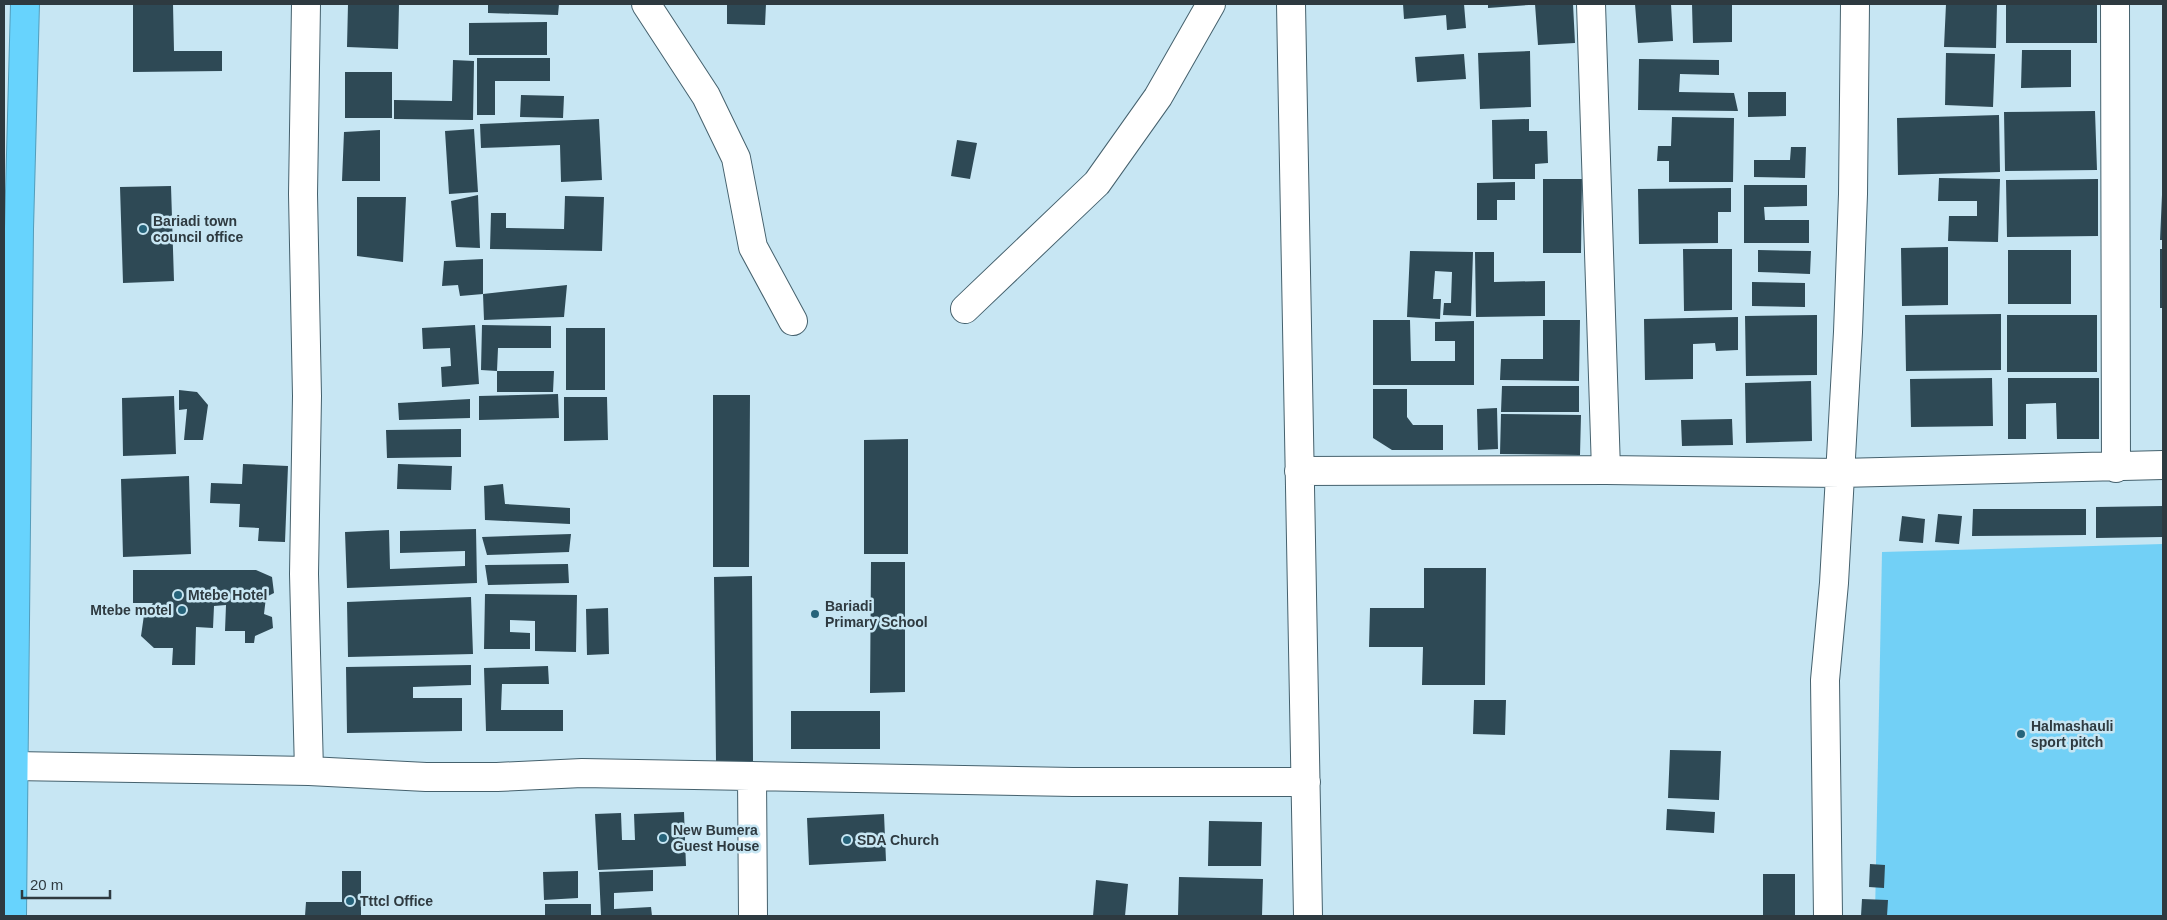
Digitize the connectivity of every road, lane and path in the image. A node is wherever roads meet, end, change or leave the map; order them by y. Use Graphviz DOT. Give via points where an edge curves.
graph roads {
  1 [pos="25,4"];
  2 [pos="306,4"];
  3 [pos="646,4"];
  4 [pos="1211,4"];
  5 [pos="1291,4"];
  6 [pos="1591,4"];
  7 [pos="1855,4"];
  8 [pos="2115,4"];
  9 [pos="11,230"];
  10 [pos="965,309"];
  11 [pos="793,320"];
  12 [pos="2163,466"];
  13 [pos="2116,468"];
  14 [pos="1299,470"];
  15 [pos="1606,470"];
  16 [pos="1840,473"];
  17 [pos="13,766"];
  18 [pos="309,771"];
  19 [pos="752,776"];
  20 [pos="1306,782"];
  21 [pos="12,916"];
  22 [pos="753,916"];
  23 [pos="1308,916"];
  24 [pos="1828,916"];
  1 -- 9 [label="highway"];
  2 -- 18 [label="street" via="304,574"];
  3 -- 11 [label="street" via="706,96 736,158 753,247"];
  4 -- 10 [label="street" via="1158,97 1097,183"];
  5 -- 14 [label="street"];
  6 -- 15 [label="street"];
  7 -- 16 [label="street" via="1853,204"];
  8 -- 13 [label="street"];
  9 -- 17 [label="highway"];
  12 -- 13 [label="street"];
  13 -- 16 [label="street"];
  14 -- 15 [label="street"];
  14 -- 20 [label="street"];
  15 -- 16 [label="street"];
  16 -- 24 [label="street" via="1825,680"];
  17 -- 18 [label="street"];
  17 -- 21 [label="highway"];
  18 -- 19 [label="street" via="426,777 582,773"];
  19 -- 20 [label="street" via="1073,782"];
  19 -- 22 [label="street"];
  20 -- 23 [label="street"];
}
